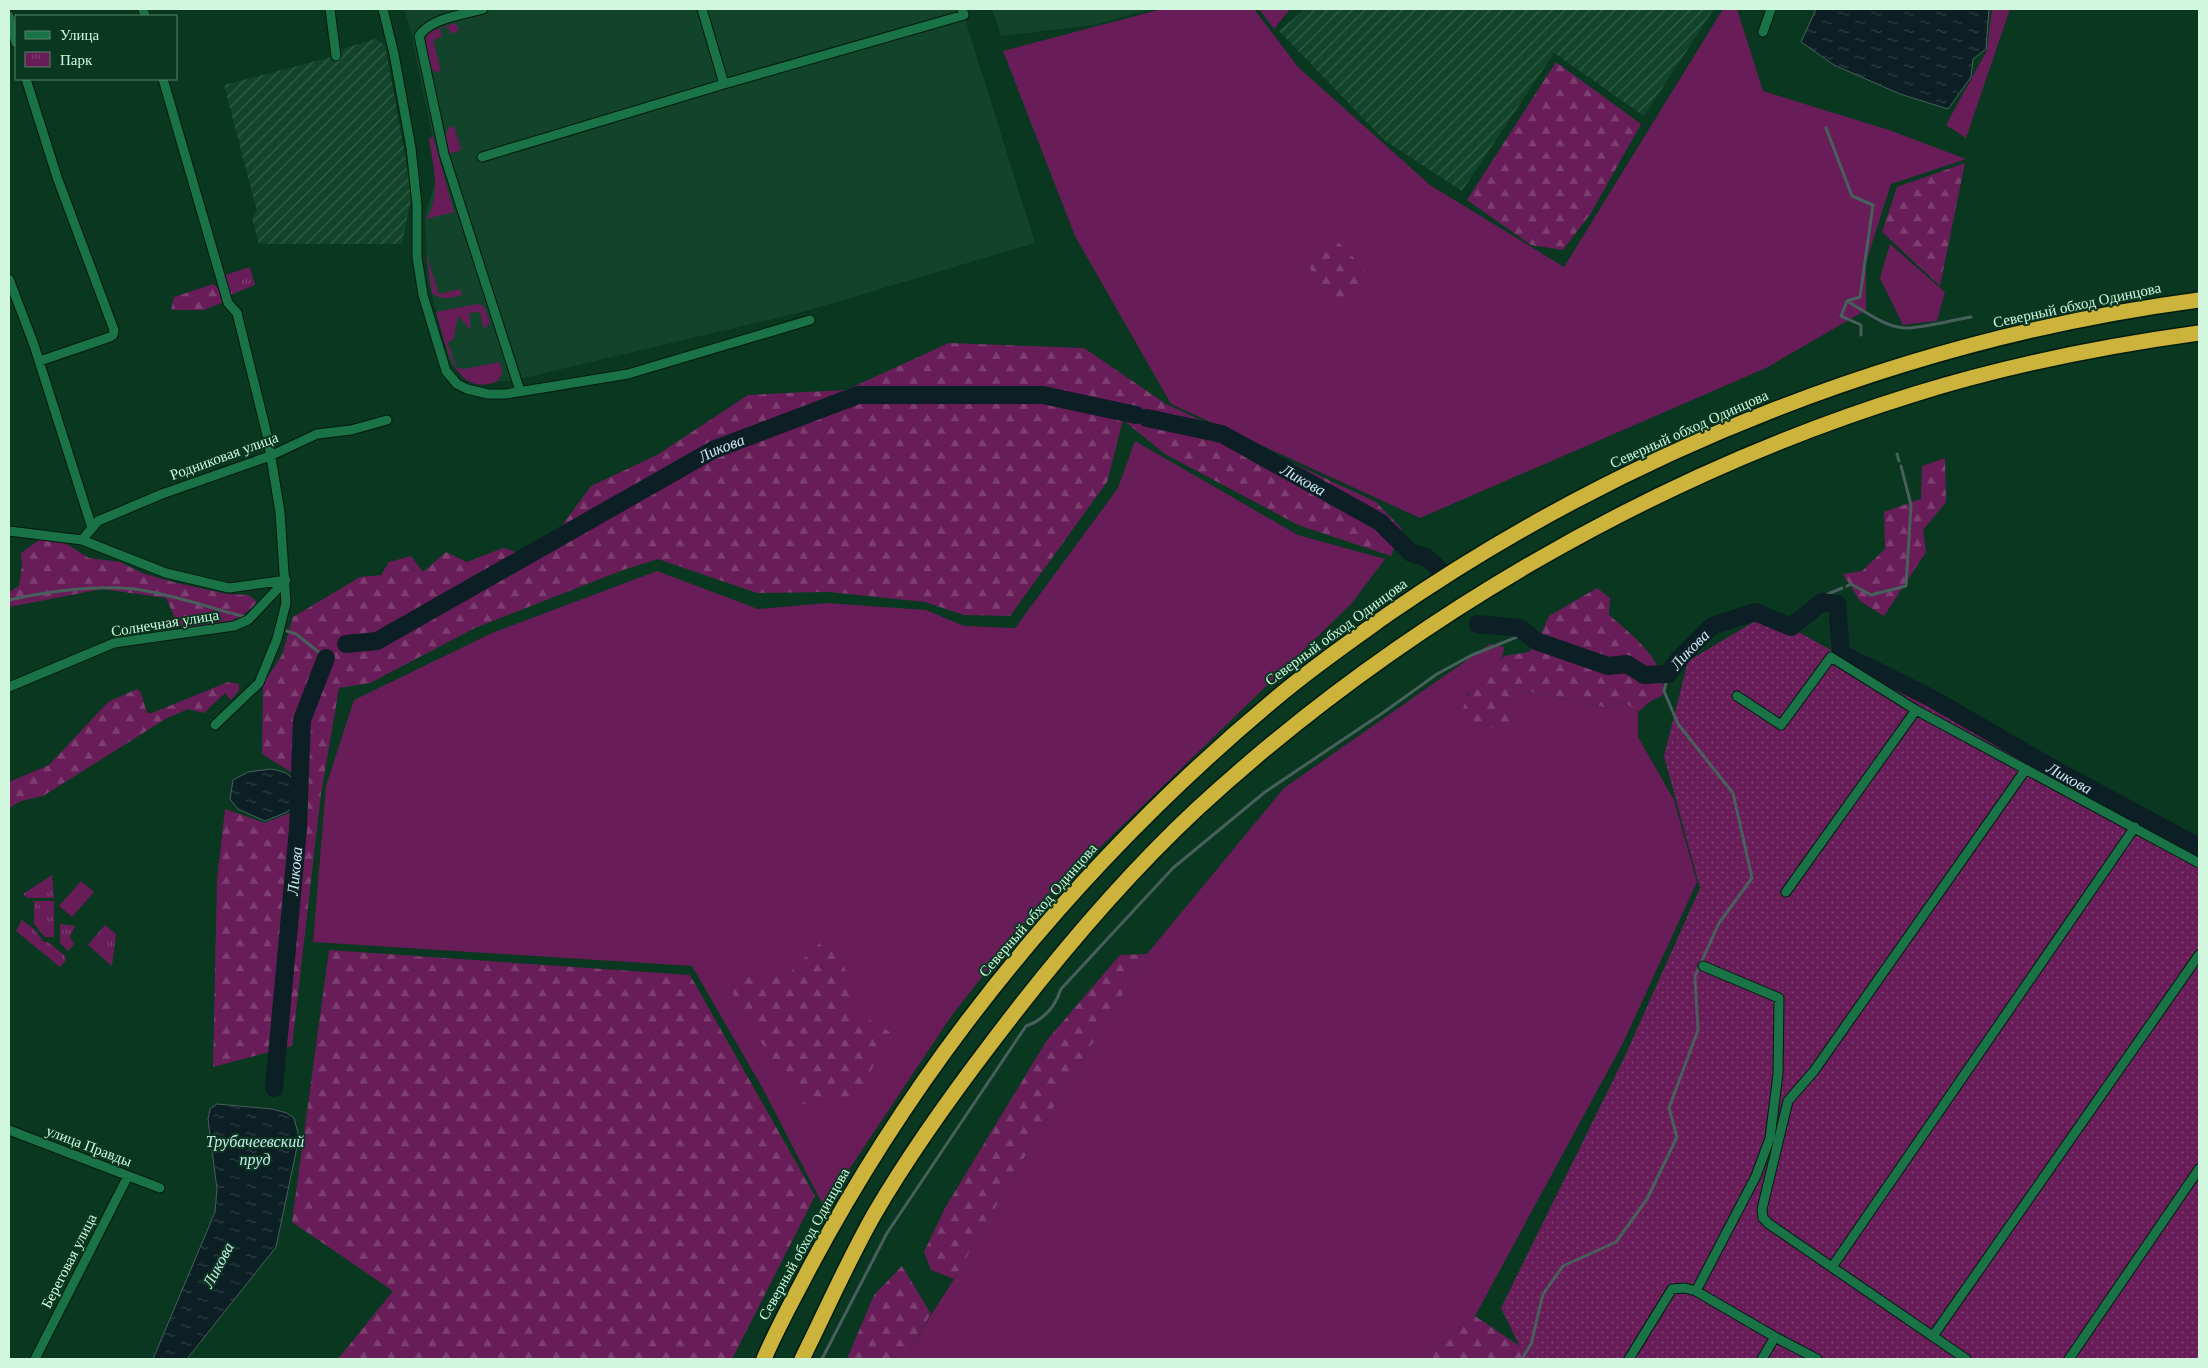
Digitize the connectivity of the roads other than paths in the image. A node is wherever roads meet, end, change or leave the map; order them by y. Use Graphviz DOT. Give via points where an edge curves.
graph roads {
  1 [pos="330,9"];
  2 [pos="383,9"];
  3 [pos="483,9"];
  4 [pos="702,9"];
  5 [pos="962,9"];
  6 [pos="1771,9"];
  7 [pos="9,16"];
  8 [pos="1763,32"];
  9 [pos="15,39"];
  10 [pos="336,56"];
  11 [pos="26,80"];
  12 [pos="163,80"];
  13 [pos="724,84"];
  14 [pos="482,156"];
  15 [pos="9,279"];
  16 [pos="2199,300"];
  17 [pos="810,320"];
  18 [pos="2199,333"];
  19 [pos="40,361"];
  20 [pos="520,392"];
  21 [pos="387,420"];
  22 [pos="270,456"];
  23 [pos="92,528"];
  24 [pos="9,531"];
  25 [pos="82,540"];
  26 [pos="286,580"];
  27 [pos="9,687"];
  28 [pos="1737,696"];
  29 [pos="1916,710"];
  30 [pos="215,725"];
  31 [pos="2026,769"];
  32 [pos="2135,827"];
  33 [pos="2199,863"];
  34 [pos="1786,892"];
  35 [pos="2199,955"];
  36 [pos="1703,966"];
  37 [pos="9,1130"];
  38 [pos="2199,1169"];
  39 [pos="128,1176"];
  40 [pos="160,1188"];
  41 [pos="1832,1267"];
  42 [pos="1696,1291"];
  43 [pos="1933,1336"];
  44 [pos="1775,1337"];
  45 [pos="35,1359"];
  46 [pos="764,1359"];
  47 [pos="802,1359"];
  48 [pos="1629,1359"];
  49 [pos="1762,1359"];
  50 [pos="1817,1359"];
  51 [pos="1966,1359"];
  52 [pos="2069,1359"];
  1 -- 10 [label="street"];
  2 -- 20 [label="street" via="411,148 417,257 423,295 446,371 457,384 468,389 488,394"];
  3 -- 20 [label="street" via="438,22 424,28 419,36 444,154"];
  4 -- 13 [label="street"];
  5 -- 13 [label="street" via="964,15"];
  6 -- 8 [label="street"];
  7 -- 9 [label="street"];
  11 -- 19 [label="street" via="57,177 114,330 110,337"];
  12 -- 22 [label="street" via="228,303 237,313"];
  13 -- 14 [label="street"];
  15 -- 19 [label="street"];
  16 -- 46 [label="highway, Северный обход Одинцова" via="2073,321 2003,338 1826,391 1739,424 1654,461 1548,515 1480,554 1341,648 1276,697 1177,786 1077,888 999,980 928,1072 880,1145 841,1210"];
  17 -- 20 [label="street" via="628,374"];
  18 -- 47 [label="highway" via="2082,352 1926,391 1748,455 1663,493 1574,539 1511,575 1361,675 1197,810 1098,910 1030,992 958,1087 874,1215"];
  19 -- 23 [label="street"];
  21 -- 22 [label="street, Родниковая улица" via="351,430 317,434"];
  22 -- 23 [label="street, Родниковая улица" via="162,494 98,521"];
  22 -- 26 [label="street" via="280,512"];
  23 -- 25 [label="street, Родниковая улица"];
  24 -- 25 [label="street"];
  25 -- 26 [label="street" via="166,573 229,588"];
  26 -- 27 [label="street, Солнечная улица" via="248,620 234,626 114,643"];
  26 -- 30 [label="street" via="286,603 277,639 259,682"];
  28 -- 29 [label="street" via="1781,725 1832,657"];
  29 -- 31 [label="street"];
  29 -- 34 [label="street"];
  31 -- 32 [label="street"];
  31 -- 41 [label="street" via="1814,1071 1788,1101 1762,1209 1763,1218"];
  32 -- 33 [label="street"];
  32 -- 41 [label="street"];
  35 -- 43 [label="street"];
  36 -- 42 [label="street" via="1780,998 1778,1074 1770,1138 1756,1176"];
  37 -- 39 [label="street, улица Правды"];
  38 -- 52 [label="street"];
  39 -- 40 [label="street, улица Правды"];
  39 -- 45 [label="street, Береговая улица"];
  41 -- 43 [label="street"];
  42 -- 44 [label="street"];
  42 -- 48 [label="street" via="1685,1288 1672,1290"];
  43 -- 51 [label="street"];
  44 -- 49 [label="street"];
  44 -- 50 [label="street"];
}
